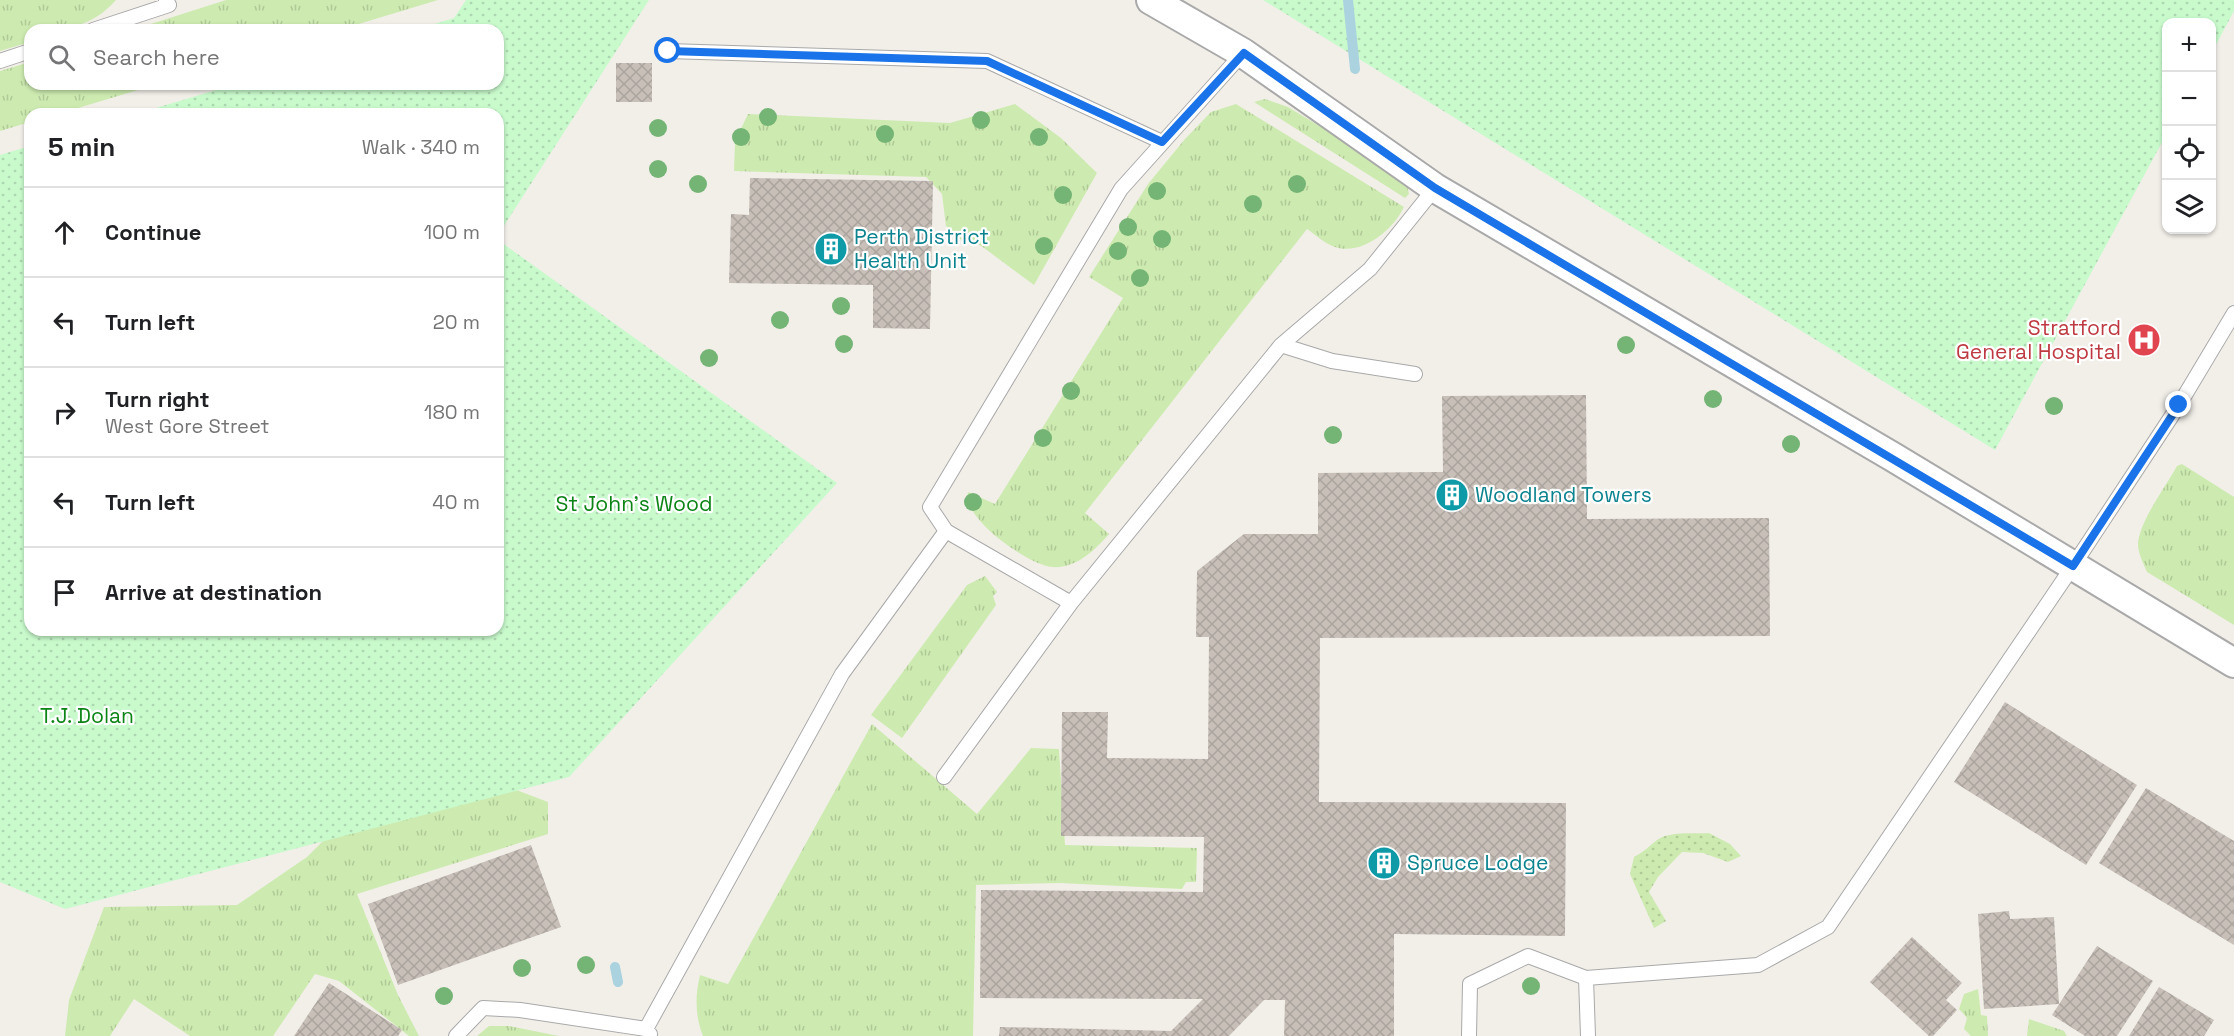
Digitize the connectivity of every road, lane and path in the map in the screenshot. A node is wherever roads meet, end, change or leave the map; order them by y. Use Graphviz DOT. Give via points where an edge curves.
graph roads {
  1 [pos="166,0"];
  2 [pos="1151,0"];
  3 [pos="111,24"];
  4 [pos="668,51"];
  5 [pos="24,53"];
  6 [pos="1244,53"];
  7 [pos="0,61"];
  8 [pos="1162,142"];
  9 [pos="1435,188"];
  10 [pos="2234,313"];
  11 [pos="1281,345"];
  12 [pos="1415,374"];
  13 [pos="946,531"];
  14 [pos="2073,566"];
  15 [pos="1071,603"];
  16 [pos="2234,663"];
  17 [pos="944,777"];
  18 [pos="1586,978"];
  19 [pos="649,1033"];
  20 [pos="456,1036"];
  21 [pos="1469,1036"];
  22 [pos="1588,1036"];
  1 -- 3 [label="lane" via="169,5"];
  2 -- 6 [label="street"];
  4 -- 8 [label="lane" via="987,61"];
  5 -- 7 [label="lane"];
  6 -- 8 [label="lane"];
  6 -- 9 [label="street"];
  8 -- 13 [label="lane" via="1121,189 930,507"];
  9 -- 11 [label="lane" via="1370,269"];
  9 -- 14 [label="street"];
  10 -- 14 [label="lane"];
  11 -- 12 [label="lane" via="1332,361"];
  11 -- 15 [label="lane"];
  13 -- 15 [label="lane"];
  13 -- 19 [label="lane" via="842,674"];
  14 -- 16 [label="street"];
  14 -- 18 [label="lane" via="1827,927 1758,965"];
  15 -- 17 [label="lane"];
  18 -- 21 [label="lane" via="1528,956 1470,984"];
  18 -- 22 [label="lane"];
  19 -- 20 [label="lane" via="520,1010 483,1008"];
}
